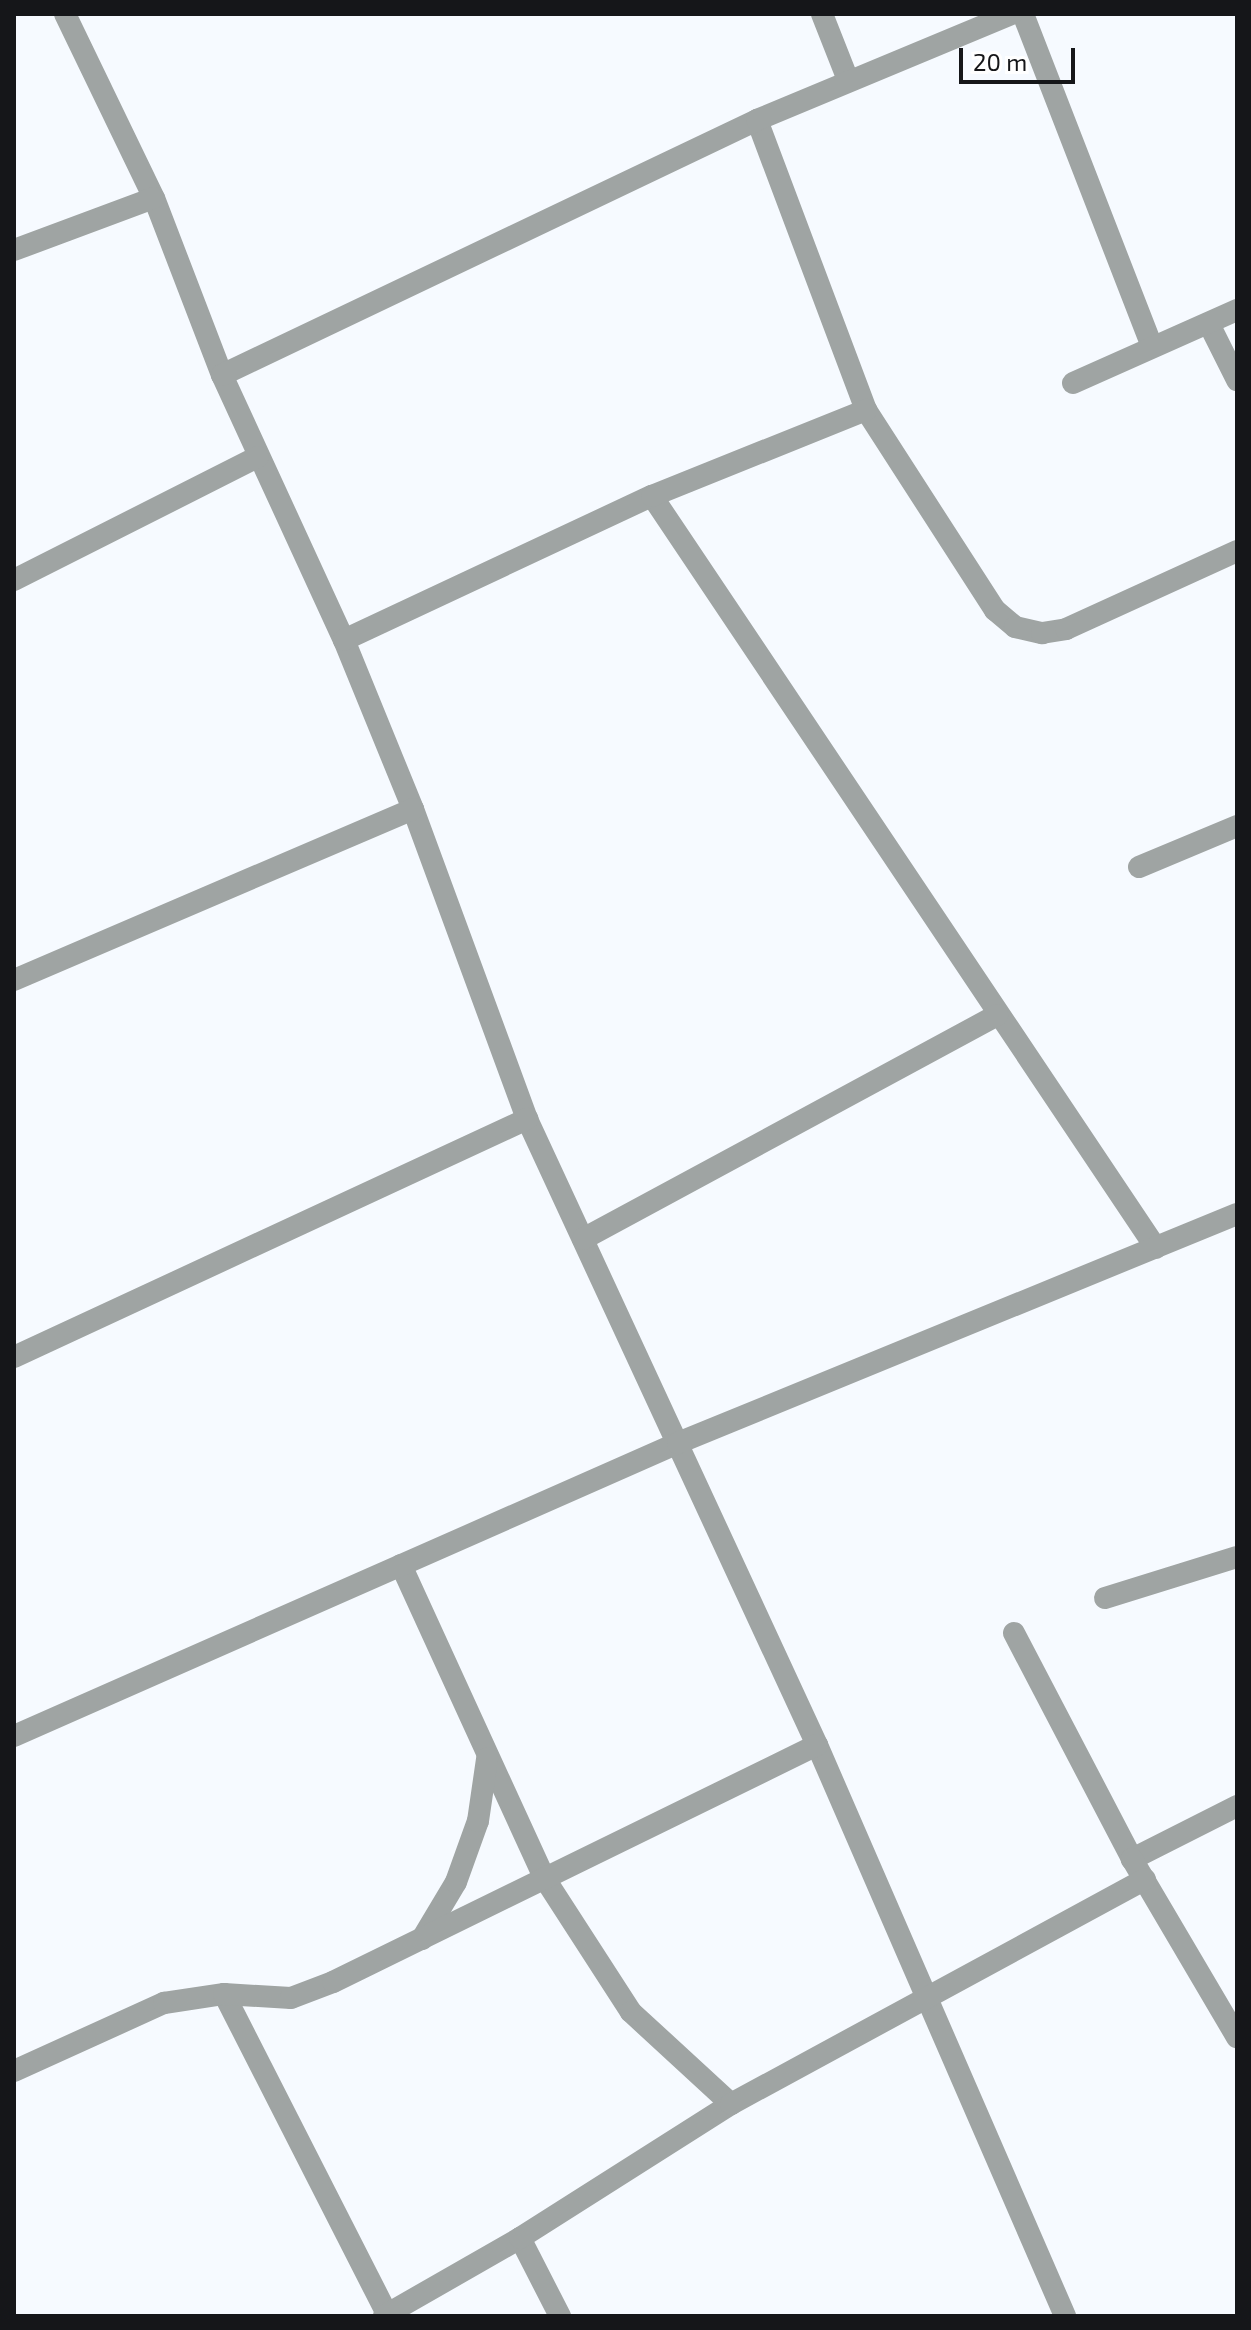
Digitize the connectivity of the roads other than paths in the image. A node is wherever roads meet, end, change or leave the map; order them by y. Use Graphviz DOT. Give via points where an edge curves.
graph roads {
  1 [pos="65,14"];
  2 [pos="822,14"];
  3 [pos="1012,14"];
  4 [pos="1023,14"];
  5 [pos="848,80"];
  6 [pos="757,120"];
  7 [pos="154,198"];
  8 [pos="14,250"];
  9 [pos="1237,310"];
  10 [pos="1209,324"];
  11 [pos="1152,347"];
  12 [pos="222,375"];
  13 [pos="1237,380"];
  14 [pos="1073,383"];
  15 [pos="866,410"];
  16 [pos="258,457"];
  17 [pos="652,496"];
  18 [pos="1237,551"];
  19 [pos="14,580"];
  20 [pos="344,640"];
  21 [pos="413,809"];
  22 [pos="1237,826"];
  23 [pos="1139,867"];
  24 [pos="14,980"];
  25 [pos="997,1015"];
  26 [pos="527,1119"];
  27 [pos="1237,1214"];
  28 [pos="583,1239"];
  29 [pos="1156,1248"];
  30 [pos="14,1357"];
  31 [pos="678,1443"];
  32 [pos="1237,1557"];
  33 [pos="401,1565"];
  34 [pos="1105,1598"];
  35 [pos="1014,1633"];
  36 [pos="14,1736"];
  37 [pos="817,1745"];
  38 [pos="487,1758"];
  39 [pos="1237,1806"];
  40 [pos="1132,1859"];
  41 [pos="545,1879"];
  42 [pos="1145,1879"];
  43 [pos="422,1939"];
  44 [pos="224,1994"];
  45 [pos="928,2001"];
  46 [pos="1237,2037"];
  47 [pos="14,2071"];
  48 [pos="731,2104"];
  49 [pos="520,2238"];
  50 [pos="385,2315"];
  51 [pos="560,2316"];
  52 [pos="1065,2316"];
  1 -- 7 [label="street"];
  2 -- 5 [label="street"];
  3 -- 5 [label="street"];
  4 -- 11 [label="street"];
  5 -- 6 [label="street"];
  6 -- 12 [label="street"];
  6 -- 15 [label="street"];
  7 -- 8 [label="street"];
  7 -- 12 [label="street"];
  9 -- 10 [label="street"];
  10 -- 11 [label="street"];
  10 -- 13 [label="street"];
  11 -- 14 [label="street"];
  12 -- 16 [label="street"];
  15 -- 17 [label="street"];
  15 -- 18 [label="street" via="995,610 1015,627 1042,633 1066,629"];
  16 -- 19 [label="street"];
  16 -- 20 [label="street"];
  17 -- 20 [label="street"];
  17 -- 25 [label="street"];
  20 -- 21 [label="street"];
  21 -- 24 [label="street"];
  21 -- 26 [label="street"];
  22 -- 23 [label="street"];
  25 -- 28 [label="street"];
  25 -- 29 [label="street"];
  26 -- 28 [label="street"];
  26 -- 30 [label="street"];
  27 -- 29 [label="street"];
  28 -- 31 [label="street"];
  29 -- 31 [label="street"];
  31 -- 33 [label="street"];
  31 -- 37 [label="street"];
  32 -- 34 [label="street"];
  33 -- 36 [label="street"];
  33 -- 38 [label="street"];
  35 -- 40 [label="street"];
  37 -- 41 [label="street"];
  37 -- 45 [label="street"];
  38 -- 41 [label="street"];
  38 -- 43 [label="street" via="478,1821 456,1882"];
  39 -- 40 [label="street"];
  40 -- 42 [label="street"];
  41 -- 43 [label="street"];
  41 -- 48 [label="street" via="631,2012"];
  42 -- 45 [label="street"];
  42 -- 46 [label="street"];
  43 -- 44 [label="street" via="291,1998"];
  44 -- 47 [label="street" via="164,2003"];
  44 -- 50 [label="street"];
  45 -- 48 [label="street"];
  45 -- 52 [label="street"];
  48 -- 49 [label="street"];
  49 -- 50 [label="street"];
  49 -- 51 [label="street"];
}
